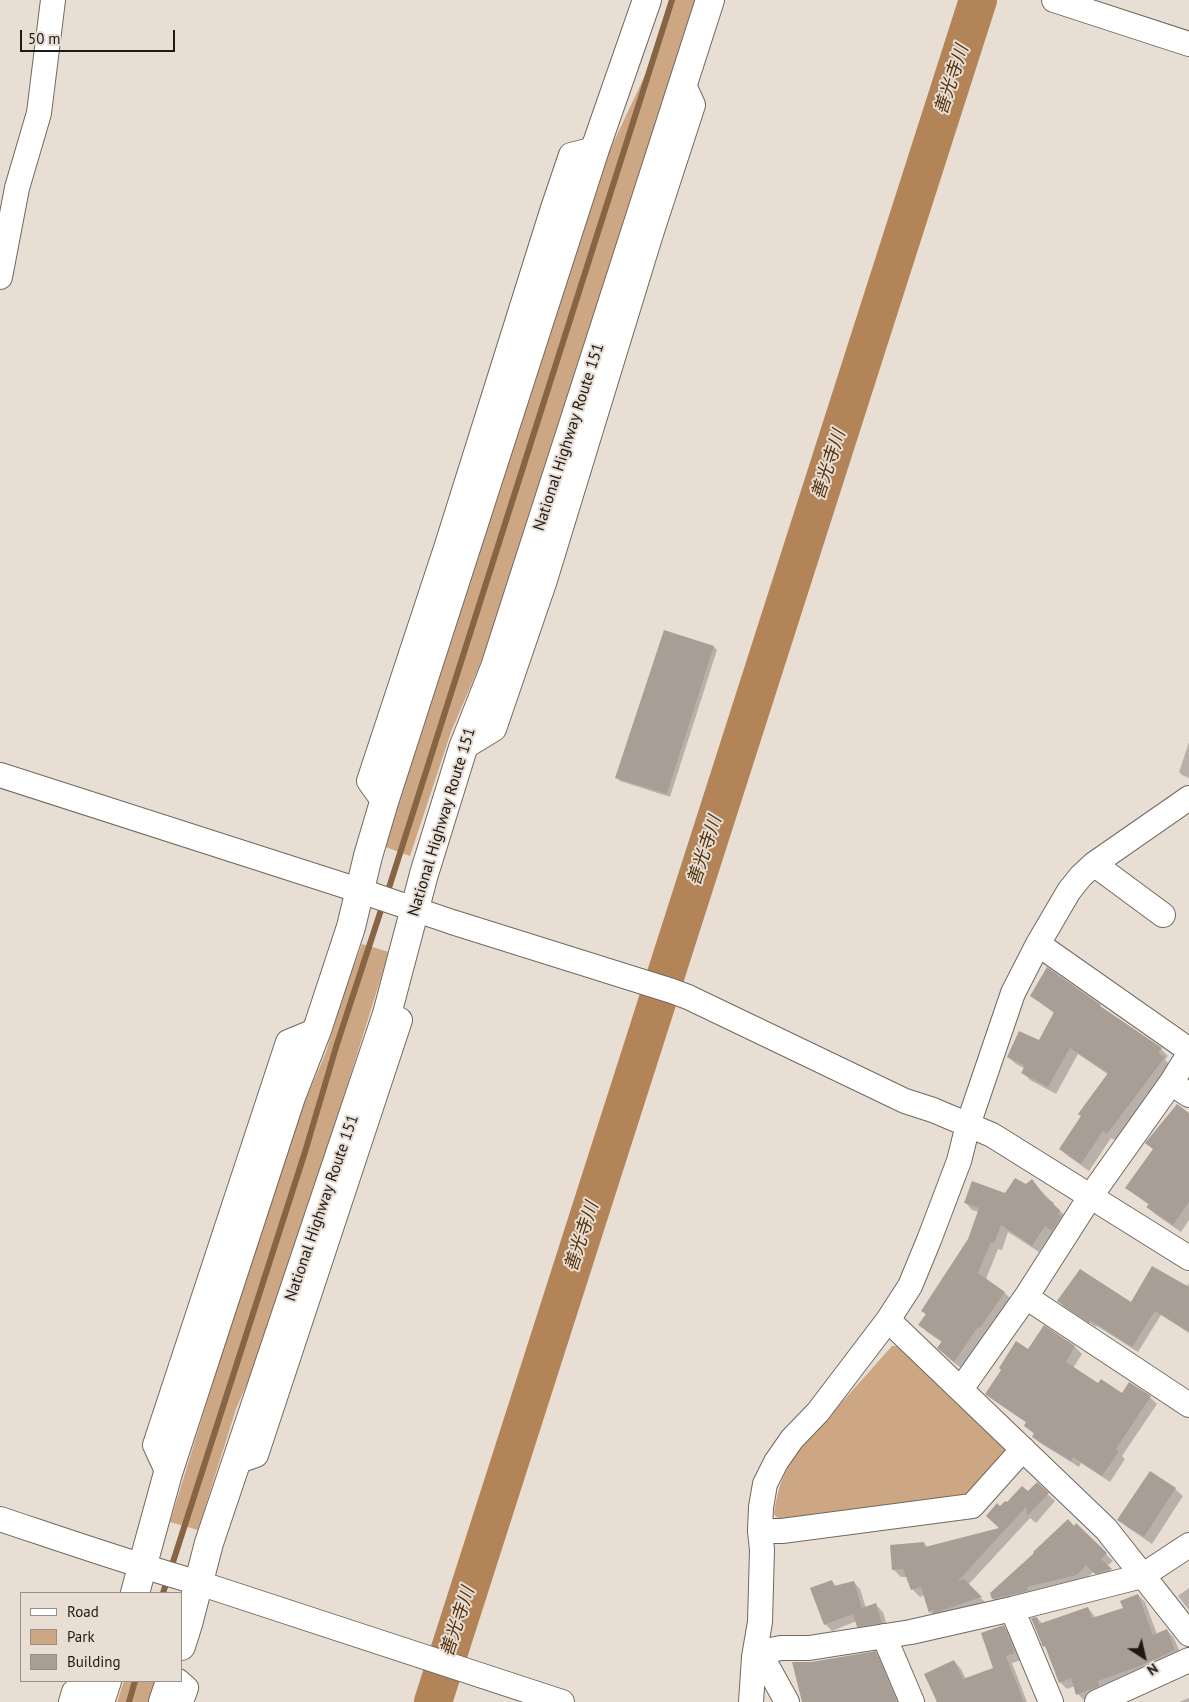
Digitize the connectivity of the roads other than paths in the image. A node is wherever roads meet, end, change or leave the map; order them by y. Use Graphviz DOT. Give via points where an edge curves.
graph roads {
  1 [pos="53,0"];
  2 [pos="647,0"];
  3 [pos="710,0"];
  4 [pos="1054,0"];
  5 [pos="1189,44"];
  6 [pos="8,187"];
  7 [pos="0,277"];
  8 [pos="0,775"];
  9 [pos="1189,798"];
  10 [pos="1094,864"];
  11 [pos="358,890"];
  12 [pos="414,909"];
  13 [pos="1163,915"];
  14 [pos="1038,944"];
  15 [pos="1189,1050"];
  16 [pos="1189,1054"];
  17 [pos="1180,1089"];
  18 [pos="968,1125"];
  19 [pos="1090,1197"];
  20 [pos="1189,1258"];
  21 [pos="1026,1297"];
  22 [pos="888,1320"];
  23 [pos="961,1389"];
  24 [pos="1189,1405"];
  25 [pos="1023,1449"];
  26 [pos="0,1519"];
  27 [pos="760,1531"];
  28 [pos="1189,1545"];
  29 [pos="143,1567"];
  30 [pos="1142,1576"];
  31 [pos="199,1583"];
  32 [pos="135,1592"];
  33 [pos="1012,1609"];
  34 [pos="1189,1634"];
  35 [pos="884,1636"];
  36 [pos="182,1642"];
  37 [pos="754,1657"];
  38 [pos="1189,1660"];
  39 [pos="170,1682"];
  40 [pos="179,1682"];
  41 [pos="104,1691"];
  42 [pos="71,1702"];
  43 [pos="163,1702"];
  44 [pos="182,1702"];
  45 [pos="562,1702"];
  46 [pos="752,1702"];
  47 [pos="787,1702"];
  48 [pos="912,1702"];
  49 [pos="1051,1702"];
  50 [pos="1097,1702"];
  1 -- 6 [label="street" via="39,113"];
  2 -- 11 [label="highway" via="595,149"];
  3 -- 12 [label="highway, National Highway Route 151" via="495,667 463,748"];
  4 -- 5 [label="street"];
  6 -- 7 [label="street"];
  8 -- 11 [label="street"];
  9 -- 10 [label="street"];
  10 -- 13 [label="street"];
  10 -- 14 [label="street" via="1069,891"];
  11 -- 12 [label="street"];
  11 -- 29 [label="highway" via="351,927 291,1097 168,1473"];
  12 -- 18 [label="street" via="688,997 905,1101"];
  12 -- 31 [label="highway, National Highway Route 151" via="387,1014 209,1543"];
  14 -- 15 [label="street"];
  14 -- 18 [label="street" via="1013,993"];
  16 -- 17 [label="street"];
  17 -- 19 [label="street"];
  18 -- 19 [label="street" via="992,1135"];
  18 -- 22 [label="street" via="959,1161 929,1240 910,1286"];
  19 -- 20 [label="street"];
  19 -- 21 [label="street"];
  21 -- 23 [label="street"];
  21 -- 24 [label="street"];
  22 -- 23 [label="street"];
  22 -- 27 [label="street" via="776,1462 765,1484"];
  23 -- 25 [label="street"];
  25 -- 27 [label="street" via="972,1506 782,1531"];
  25 -- 30 [label="street" via="1106,1529"];
  26 -- 29 [label="street"];
  27 -- 37 [label="street" via="760,1622"];
  28 -- 30 [label="street"];
  29 -- 31 [label="street"];
  29 -- 32 [label="highway"];
  30 -- 33 [label="street"];
  30 -- 34 [label="street"];
  31 -- 36 [label="highway, National Highway Route 151"];
  31 -- 45 [label="street"];
  33 -- 35 [label="street"];
  33 -- 49 [label="street"];
  35 -- 37 [label="street" via="809,1648 781,1648"];
  35 -- 48 [label="street"];
  37 -- 46 [label="street"];
  37 -- 47 [label="street" via="766,1664"];
  38 -- 50 [label="street"];
  39 -- 43 [label="highway"];
  40 -- 44 [label="street" via="186,1688"];
  41 -- 42 [label="street" via="74,1692"];
}
